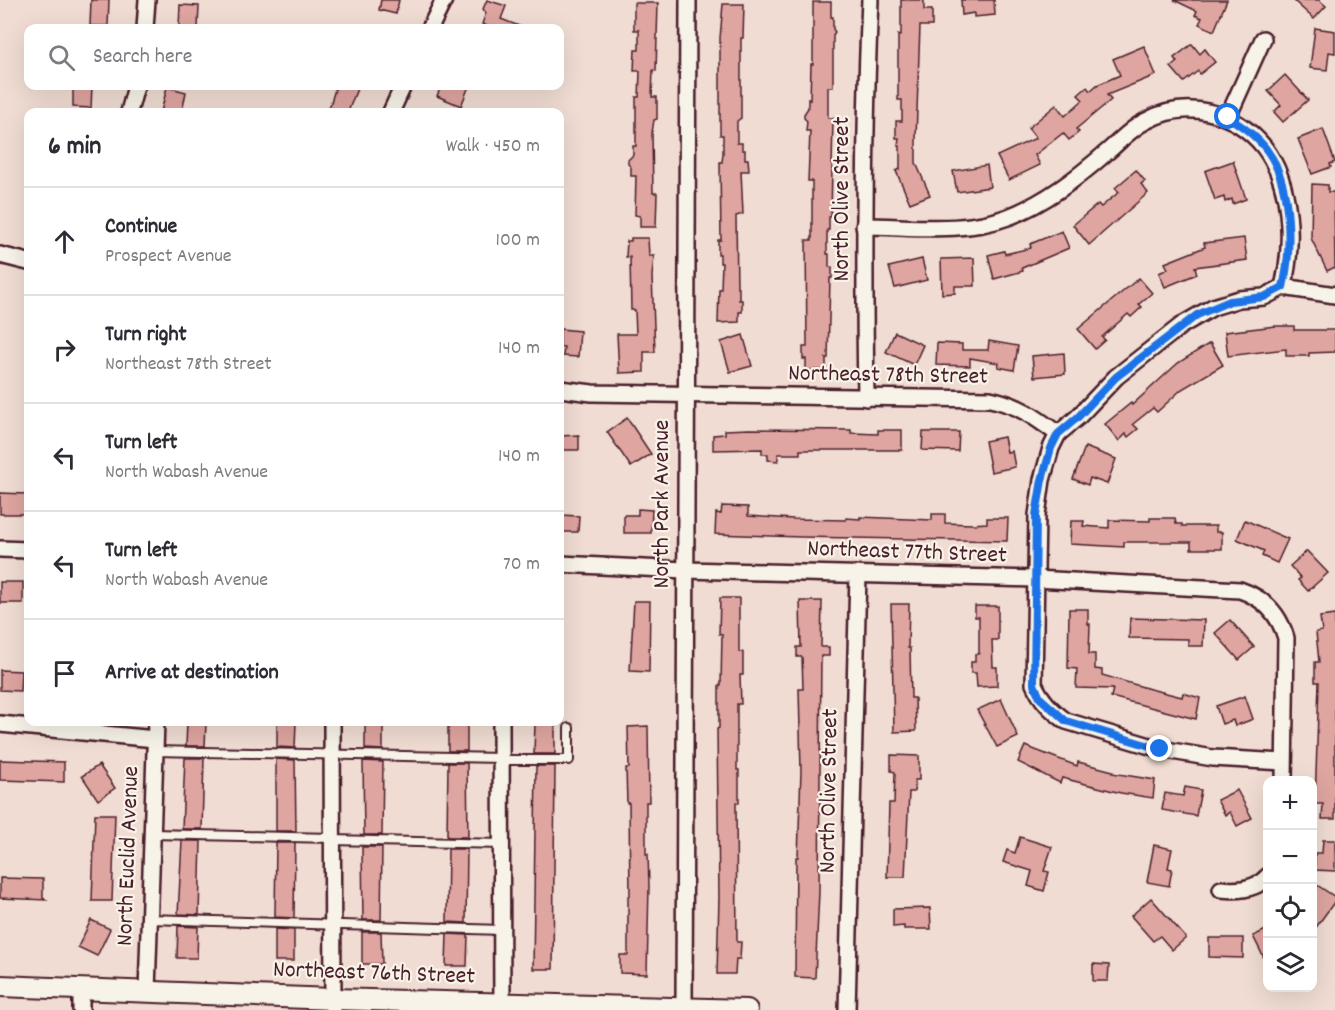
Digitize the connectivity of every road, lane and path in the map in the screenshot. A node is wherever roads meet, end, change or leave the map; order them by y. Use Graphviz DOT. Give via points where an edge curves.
graph roads {
  1 [pos="147,0"];
  2 [pos="444,0"];
  3 [pos="688,0"];
  4 [pos="870,0"];
  5 [pos="145,24"];
  6 [pos="432,24"];
  7 [pos="1263,39"];
  8 [pos="135,90"];
  9 [pos="401,90"];
  10 [pos="130,108"];
  11 [pos="393,108"];
  12 [pos="1228,117"];
  13 [pos="864,226"];
  14 [pos="0,255"];
  15 [pos="24,261"];
  16 [pos="1283,287"];
  17 [pos="1335,295"];
  18 [pos="564,390"];
  19 [pos="686,394"];
  20 [pos="866,398"];
  21 [pos="1058,434"];
  22 [pos="0,549"];
  23 [pos="24,550"];
  24 [pos="564,564"];
  25 [pos="685,570"];
  26 [pos="858,574"];
  27 [pos="1035,579"];
  28 [pos="0,724"];
  29 [pos="156,726"];
  30 [pos="332,726"];
  31 [pos="501,726"];
  32 [pos="569,728"];
  33 [pos="155,745"];
  34 [pos="332,754"];
  35 [pos="501,759"];
  36 [pos="1283,762"];
  37 [pos="1284,776"];
  38 [pos="152,834"];
  39 [pos="332,839"];
  40 [pos="502,844"];
  41 [pos="1263,881"];
  42 [pos="1221,889"];
  43 [pos="149,919"];
  44 [pos="333,924"];
  45 [pos="502,930"];
  46 [pos="0,986"];
  47 [pos="81,989"];
  48 [pos="147,992"];
  49 [pos="333,1005"];
  50 [pos="502,1006"];
  51 [pos="684,1009"];
  52 [pos="81,1010"];
  53 [pos="747,1010"];
  54 [pos="847,1010"];
  1 -- 5 [label="street"];
  2 -- 6 [label="street"];
  3 -- 19 [label="street, North Park Avenue"];
  4 -- 13 [label="street, North Olive Street"];
  7 -- 12 [label="street"];
  8 -- 10 [label="street"];
  9 -- 11 [label="street"];
  12 -- 13 [label="street" via="1188,109 1148,120 1055,193 1008,217 962,228"];
  12 -- 16 [label="street" via="1261,144 1279,175 1289,244"];
  13 -- 20 [label="street, North Olive Street"];
  14 -- 15 [label="street"];
  16 -- 17 [label="street"];
  16 -- 21 [label="street" via="1264,297 1230,301 1197,315 1116,377"];
  18 -- 19 [label="street, Northeast 78th Street"];
  19 -- 20 [label="street, Northeast 78th Street"];
  19 -- 25 [label="street, North Park Avenue"];
  20 -- 21 [label="street, Northeast 78th Street" via="999,401 1024,410"];
  21 -- 27 [label="street" via="1039,495"];
  22 -- 23 [label="street"];
  24 -- 25 [label="street, Northeast 77th Street"];
  25 -- 26 [label="street, Northeast 77th Street"];
  25 -- 51 [label="street, North Park Avenue"];
  26 -- 27 [label="street, Northeast 77th Street"];
  26 -- 54 [label="street, North Olive Street"];
  27 -- 36 [label="street" via="1034,684 1040,698 1066,721 1160,749 1213,758"];
  27 -- 36 [label="street, Northeast 77th Street" via="1232,588 1259,599 1276,614 1286,638"];
  28 -- 33 [label="street"];
  29 -- 33 [label="street, North Euclid Avenue"];
  30 -- 34 [label="street"];
  31 -- 35 [label="street"];
  32 -- 35 [label="lane" via="569,760"];
  33 -- 34 [label="lane"];
  33 -- 38 [label="street, North Euclid Avenue"];
  34 -- 35 [label="lane"];
  34 -- 39 [label="street"];
  35 -- 40 [label="street"];
  36 -- 37 [label="street, Northeast 77th Street"];
  38 -- 39 [label="lane"];
  38 -- 43 [label="street, North Euclid Avenue"];
  39 -- 40 [label="lane"];
  39 -- 44 [label="street"];
  40 -- 45 [label="street"];
  41 -- 42 [label="street" via="1247,889"];
  43 -- 44 [label="lane"];
  43 -- 48 [label="street, North Euclid Avenue"];
  44 -- 45 [label="lane"];
  44 -- 49 [label="street"];
  45 -- 50 [label="street"];
  46 -- 47 [label="street, Northeast 76th Street"];
  47 -- 48 [label="street, Northeast 76th Street"];
  47 -- 52 [label="street"];
  48 -- 49 [label="street, Northeast 76th Street"];
  49 -- 50 [label="street, Northeast 76th Street"];
  50 -- 51 [label="street, Northeast 76th Street"];
  51 -- 53 [label="street, Northeast 76th Street"];
}
